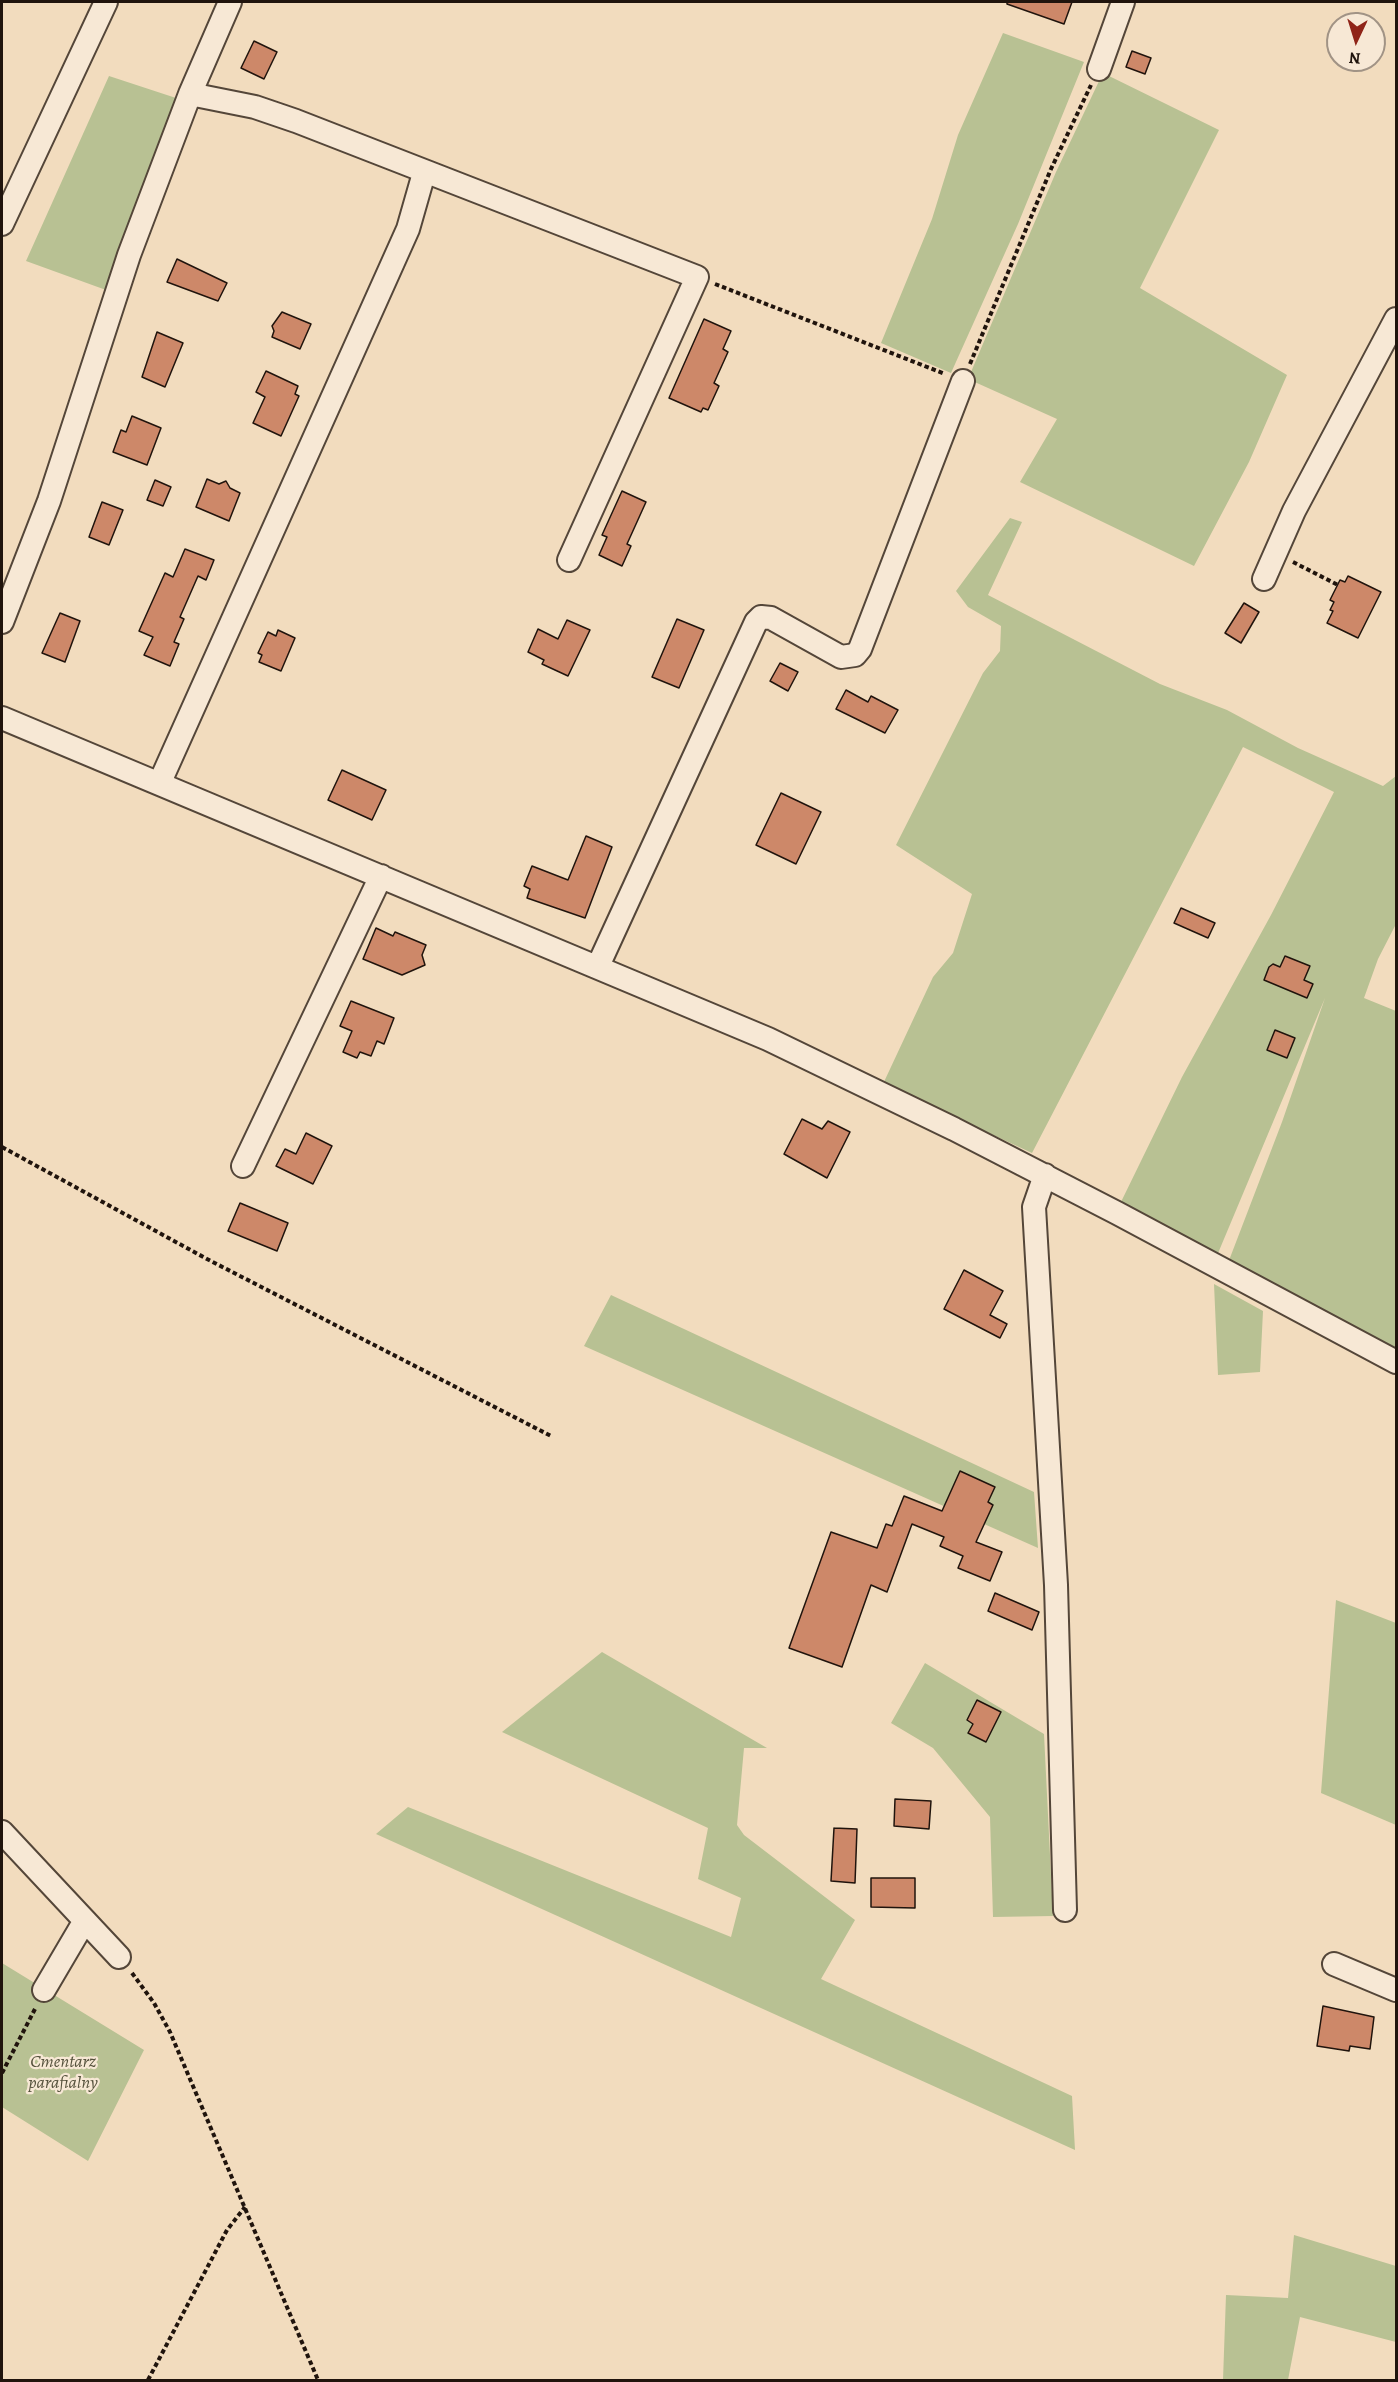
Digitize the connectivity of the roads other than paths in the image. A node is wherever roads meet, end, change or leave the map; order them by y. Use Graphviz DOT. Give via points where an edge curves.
graph roads {
  1 [pos="106,2"];
  2 [pos="230,2"];
  3 [pos="1123,2"];
  4 [pos="1099,69"];
  5 [pos="190,94"];
  6 [pos="424,172"];
  7 [pos="2,224"];
  8 [pos="1396,319"];
  9 [pos="963,381"];
  10 [pos="569,560"];
  11 [pos="1264,579"];
  12 [pos="2,622"];
  13 [pos="2,718"];
  14 [pos="160,782"];
  15 [pos="381,876"];
  16 [pos="598,966"];
  17 [pos="243,1166"];
  18 [pos="1045,1176"];
  19 [pos="1396,1362"];
  20 [pos="2,1832"];
  21 [pos="1065,1910"];
  22 [pos="84,1922"];
  23 [pos="119,1957"];
  24 [pos="1334,1964"];
  25 [pos="44,1990"];
  26 [pos="1396,1990"];
  1 -- 7 [label="street"];
  2 -- 5 [label="street"];
  3 -- 4 [label="street"];
  5 -- 6 [label="street" via="255,107"];
  5 -- 12 [label="street" via="129,255 43,518"];
  6 -- 10 [label="street" via="697,277"];
  6 -- 14 [label="street" via="408,229"];
  8 -- 11 [label="street"];
  9 -- 16 [label="street" via="860,649 855,655 841,657 771,618 761,616 756,621"];
  13 -- 14 [label="street"];
  14 -- 15 [label="street"];
  15 -- 16 [label="street"];
  15 -- 17 [label="street"];
  16 -- 18 [label="street" via="768,1039"];
  18 -- 19 [label="street"];
  18 -- 21 [label="street" via="1034,1207 1056,1585"];
  20 -- 22 [label="street"];
  22 -- 23 [label="street"];
  22 -- 25 [label="street"];
  24 -- 26 [label="street"];
}
